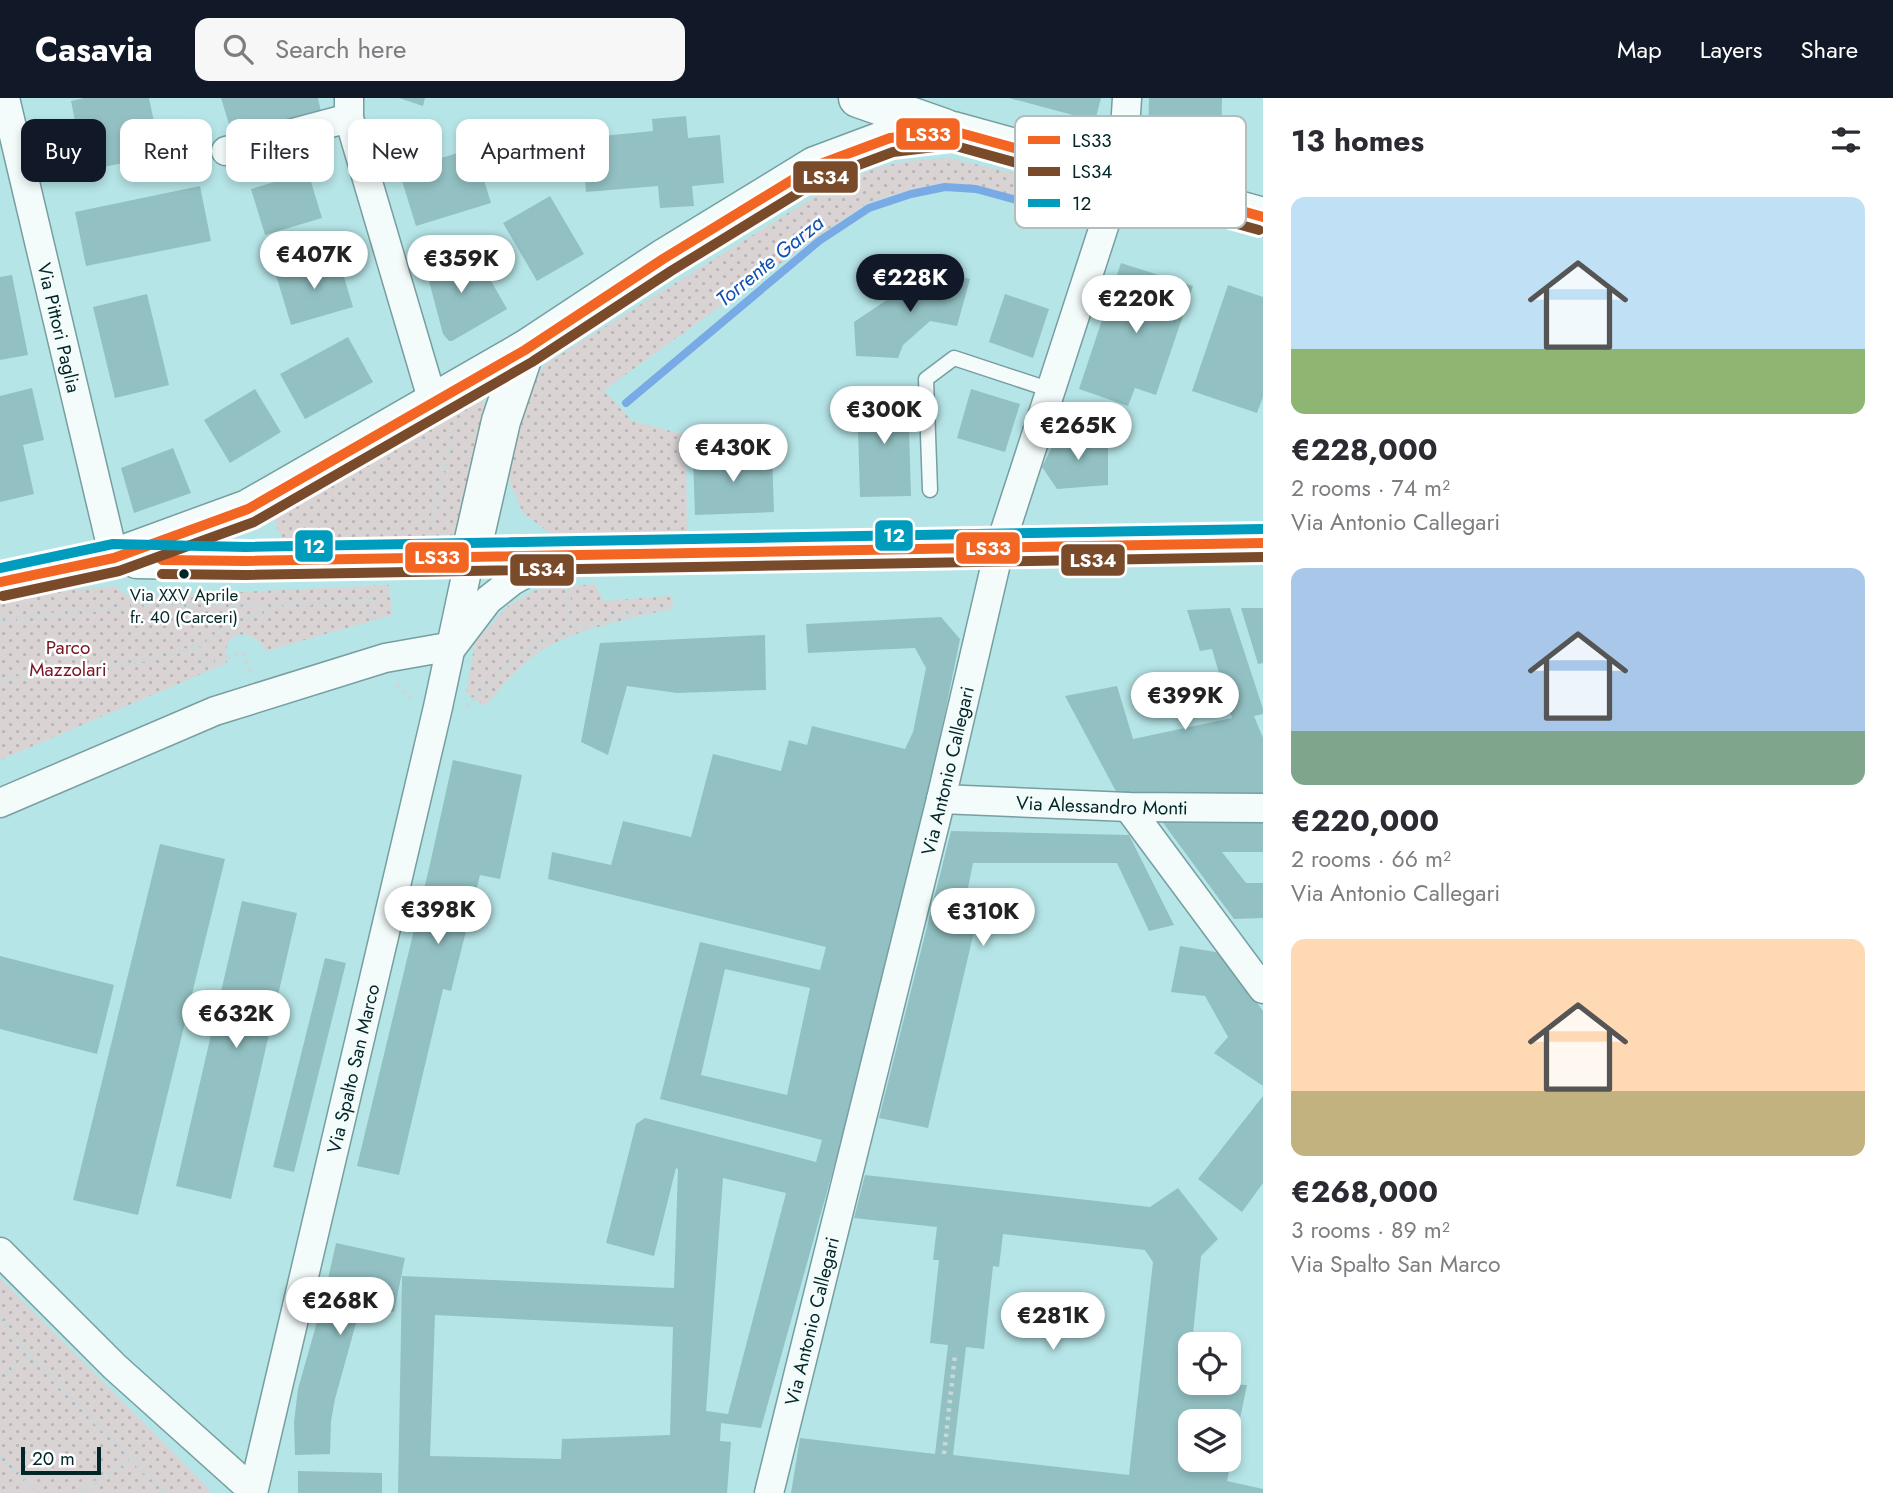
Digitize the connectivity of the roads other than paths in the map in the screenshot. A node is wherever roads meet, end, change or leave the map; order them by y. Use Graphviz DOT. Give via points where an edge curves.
graph roads {
  1 [pos="5,98"];
  2 [pos="858,98"];
  3 [pos="1127,98"];
  4 [pos="349,108"];
  5 [pos="1126,116"];
  6 [pos="318,119"];
  7 [pos="953,131"];
  8 [pos="1015,148"];
  9 [pos="1246,212"];
  10 [pos="1263,217"];
  11 [pos="1102,228"];
  12 [pos="525,350"];
  13 [pos="1051,390"];
  14 [pos="438,419"];
  15 [pos="930,490"];
  16 [pos="264,500"];
  17 [pos="1263,543"];
  18 [pos="1000,546"];
  19 [pos="470,556"];
  20 [pos="114,558"];
  21 [pos="278,561"];
  22 [pos="562,572"];
  23 [pos="0,582"];
  24 [pos="453,646"];
  25 [pos="941,799"];
  26 [pos="0,803"];
  27 [pos="1128,807"];
  28 [pos="1263,808"];
  29 [pos="1263,989"];
  30 [pos="0,1252"];
  31 [pos="253,1492"];
  32 [pos="769,1493"];
  1 -- 20 [label="street, Via Pittori Paglia"];
  2 -- 7 [label="main road"];
  3 -- 5 [label="street, Via Antonio Callegari"];
  4 -- 6 [label="street"];
  4 -- 14 [label="street"];
  7 -- 8 [label="main road"];
  7 -- 12 [label="main road" via="890,138 815,166"];
  9 -- 10 [label="main road"];
  11 -- 13 [label="street, Via Antonio Callegari"];
  12 -- 14 [label="main road"];
  12 -- 19 [label="main road, Via Spalto San Marco" via="501,421"];
  13 -- 15 [label="lane" via="954,358 926,379"];
  13 -- 18 [label="street, Via Antonio Callegari"];
  14 -- 16 [label="main road"];
  16 -- 20 [label="main road"];
  16 -- 21 [label="main road" via="262,535"];
  17 -- 18 [label="main road, Via Spalto San Marco"];
  18 -- 22 [label="main road, Via Spalto San Marco"];
  18 -- 25 [label="street, Via Antonio Callegari"];
  19 -- 21 [label="main road, Via Spalto San Marco"];
  19 -- 22 [label="main road, Via Spalto San Marco"];
  19 -- 24 [label="street, Via Spalto San Marco"];
  20 -- 21 [label="main road, Via Spalto San Marco"];
  20 -- 23 [label="main road"];
  22 -- 24 [label="street, Via Spalto San Marco" via="512,581 488,600"];
  24 -- 26 [label="street" via="385,658 215,711"];
  24 -- 31 [label="street, Via Spalto San Marco"];
  25 -- 27 [label="street, Via Alessandro Monti"];
  25 -- 32 [label="street, Via Antonio Callegari"];
  27 -- 28 [label="street, Via Alessandro Monti"];
  27 -- 29 [label="street"];
  30 -- 31 [label="street, Via Spalto San Marco" via="115,1367"];
}
